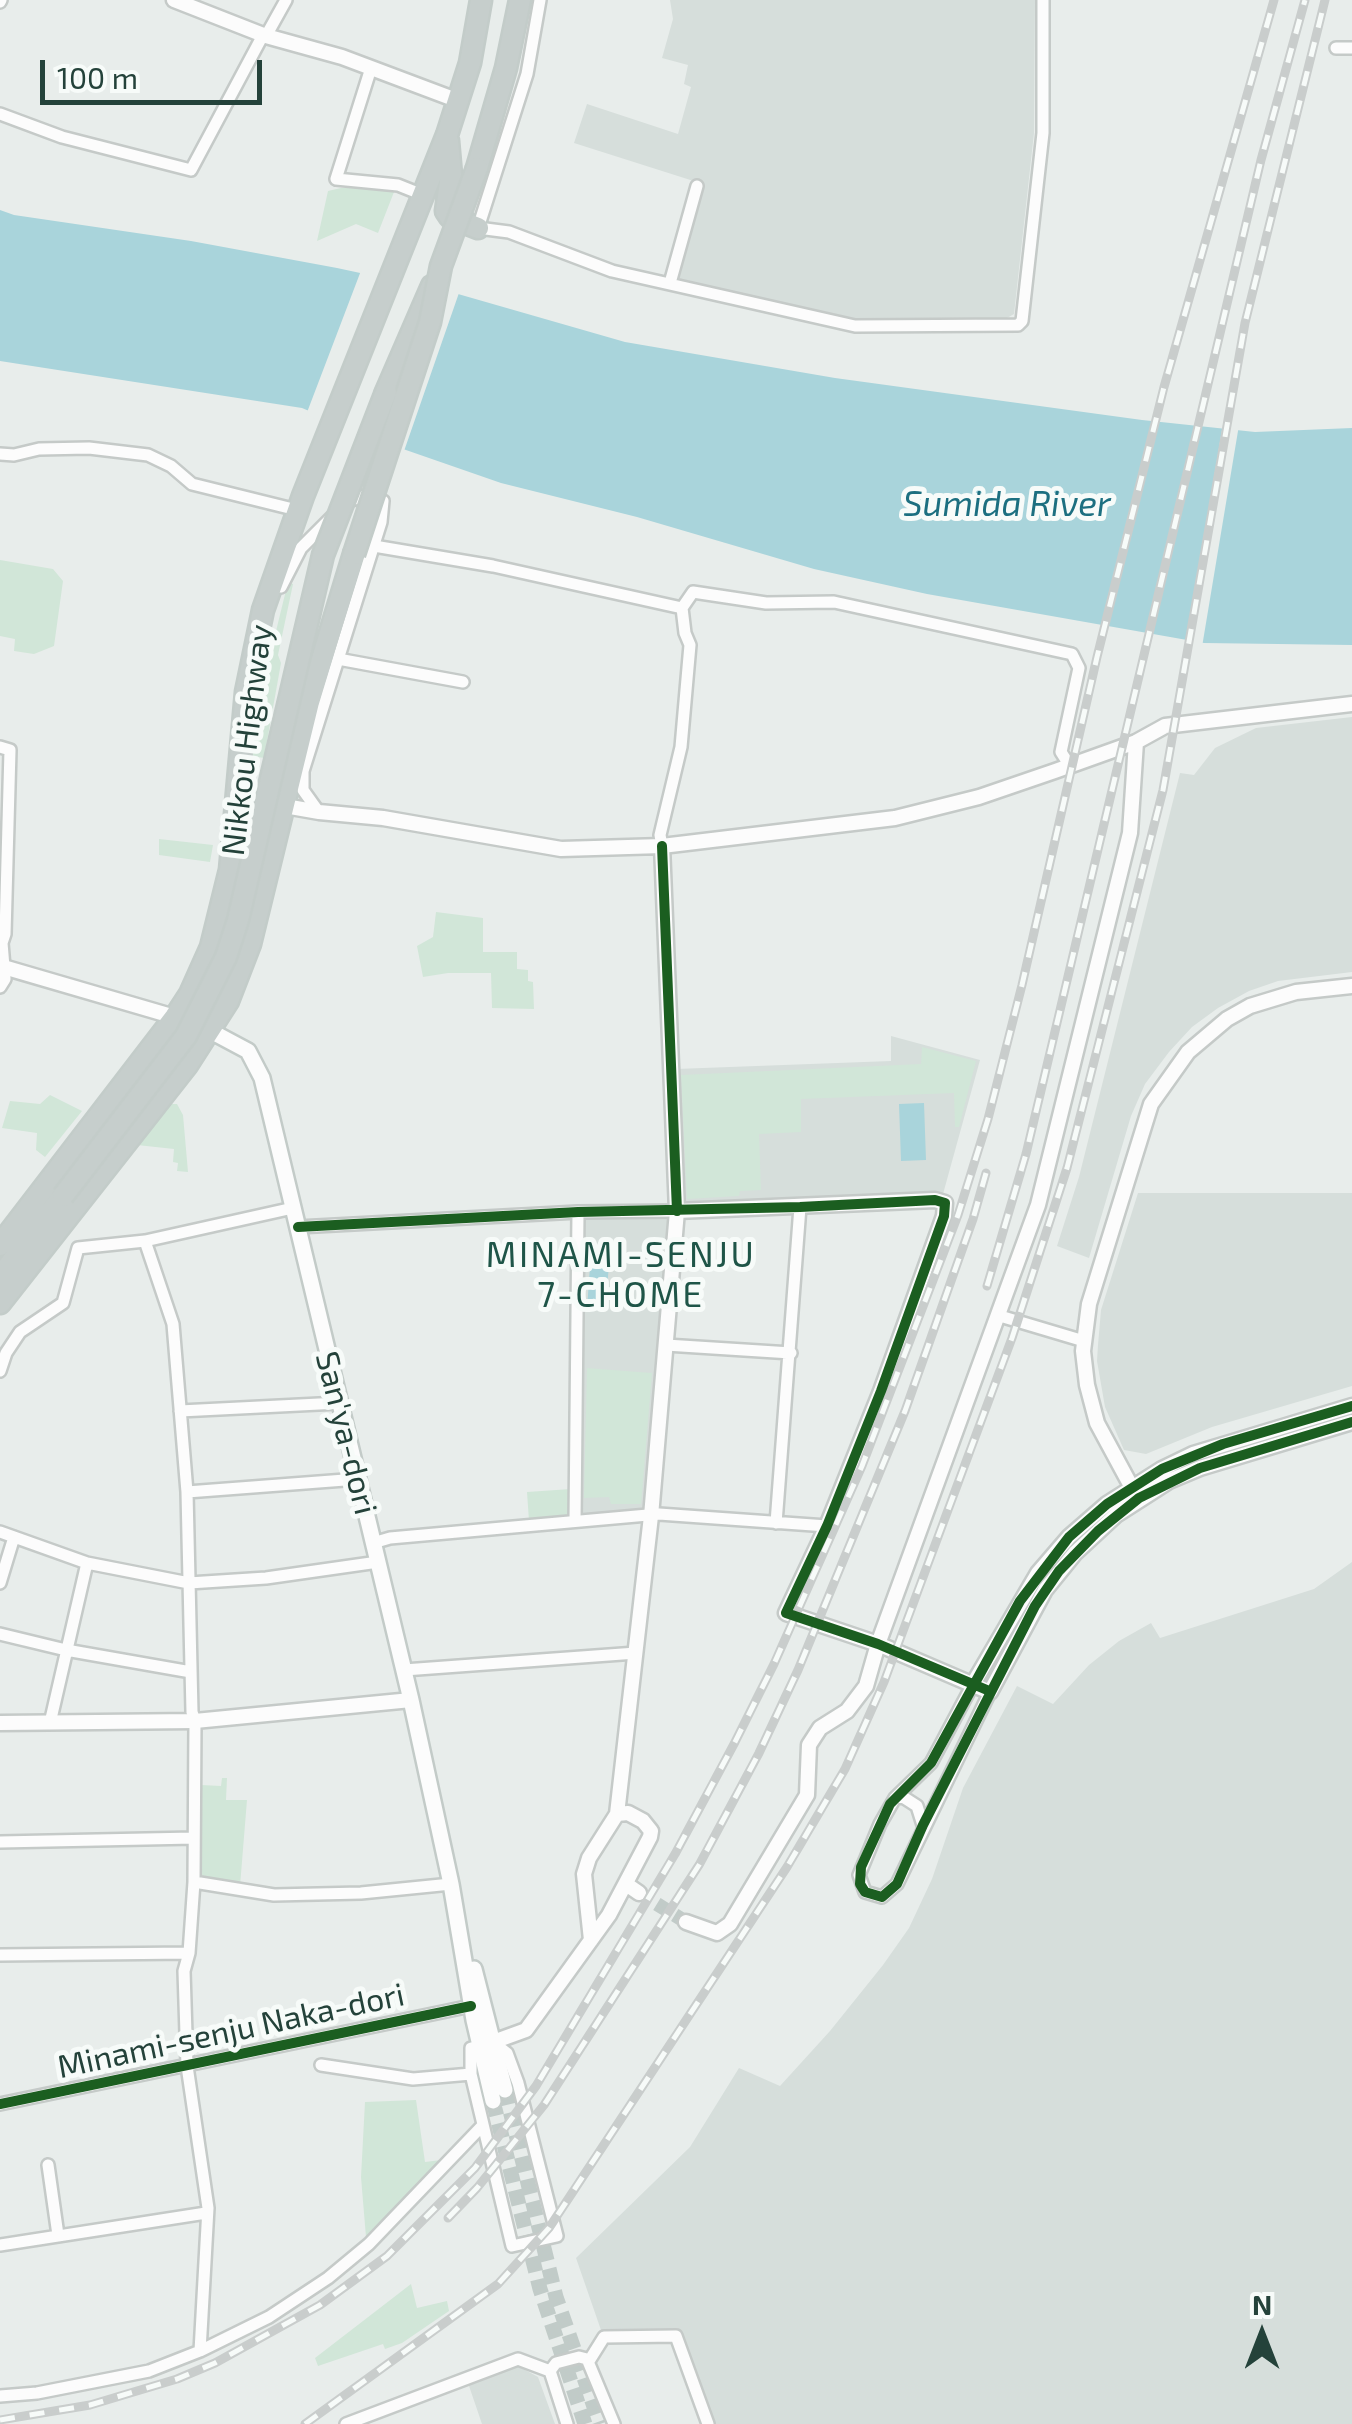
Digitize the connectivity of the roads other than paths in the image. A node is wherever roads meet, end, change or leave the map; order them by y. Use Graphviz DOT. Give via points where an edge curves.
graph roads {
  1 [pos="174,0"];
  2 [pos="286,0"];
  3 [pos="482,0"];
  4 [pos="520,0"];
  5 [pos="540,0"];
  6 [pos="1044,0"];
  7 [pos="264,35"];
  8 [pos="1336,48"];
  9 [pos="1352,48"];
  10 [pos="371,68"];
  11 [pos="459,102"];
  12 [pos="0,114"];
  13 [pos="447,135"];
  14 [pos="697,186"];
  15 [pos="423,195"];
  16 [pos="478,228"];
  17 [pos="440,266"];
  18 [pos="670,283"];
  19 [pos="0,454"];
  20 [pos="297,510"];
  21 [pos="364,550"];
  22 [pos="682,608"];
  23 [pos="263,610"];
  24 [pos="338,659"];
  25 [pos="463,682"];
  26 [pos="1352,704"];
  27 [pos="1136,742"];
  28 [pos="0,747"];
  29 [pos="1070,766"];
  30 [pos="239,798"];
  31 [pos="284,805"];
  32 [pos="319,812"];
  33 [pos="662,846"];
  34 [pos="2,966"];
  35 [pos="1352,986"];
  36 [pos="0,987"];
  37 [pos="175,1017"];
  38 [pos="212,1030"];
  39 [pos="293,1208"];
  40 [pos="800,1208"];
  41 [pos="677,1211"];
  42 [pos="578,1212"];
  43 [pos="298,1227"];
  44 [pos="146,1241"];
  45 [pos="0,1245"];
  46 [pos="0,1277"];
  47 [pos="0,1302"];
  48 [pos="1000,1316"];
  49 [pos="1084,1341"];
  50 [pos="666,1345"];
  51 [pos="791,1353"];
  52 [pos="0,1370"];
  53 [pos="338,1403"];
  54 [pos="1352,1406"];
  55 [pos="180,1411"];
  56 [pos="1352,1422"];
  57 [pos="358,1479"];
  58 [pos="1131,1486"];
  59 [pos="187,1492"];
  60 [pos="652,1516"];
  61 [pos="575,1521"];
  62 [pos="776,1523"];
  63 [pos="826,1526"];
  64 [pos="0,1532"];
  65 [pos="14,1537"];
  66 [pos="373,1542"];
  67 [pos="378,1562"];
  68 [pos="88,1563"];
  69 [pos="0,1583"];
  70 [pos="188,1583"];
  71 [pos="0,1634"];
  72 [pos="878,1644"];
  73 [pos="66,1650"];
  74 [pos="636,1653"];
  75 [pos="404,1670"];
  76 [pos="192,1672"];
  77 [pos="973,1684"];
  78 [pos="990,1692"];
  79 [pos="411,1700"];
  80 [pos="195,1721"];
  81 [pos="0,1723"];
  82 [pos="50,1723"];
  83 [pos="895,1798"];
  84 [pos="617,1814"];
  85 [pos="923,1825"];
  86 [pos="194,1838"];
  87 [pos="0,1842"];
  88 [pos="194,1882"];
  89 [pos="452,1891"];
  90 [pos="686,1922"];
  91 [pos="591,1940"];
  92 [pos="189,1953"];
  93 [pos="0,1955"];
  94 [pos="471,2006"];
  95 [pos="487,2044"];
  96 [pos="321,2065"];
  97 [pos="186,2066"];
  98 [pos="471,2074"];
  99 [pos="500,2095"];
  100 [pos="0,2104"];
  101 [pos="483,2125"];
  102 [pos="48,2165"];
  103 [pos="206,2213"];
  104 [pos="58,2235"];
  105 [pos="0,2245"];
  106 [pos="200,2351"];
  107 [pos="589,2361"];
  108 [pos="550,2371"];
  109 [pos="0,2396"];
  110 [pos="346,2424"];
  111 [pos="567,2424"];
  112 [pos="614,2424"];
  113 [pos="708,2424"];
  1 -- 7 [label="street"];
  2 -- 7 [label="street"];
  3 -- 11 [label="highway"];
  4 -- 17 [label="highway, Nikkou Highway, bridge" via="476,168"];
  5 -- 16 [label="street" via="527,74"];
  6 -- 18 [label="street" via="1043,133 1018,325 856,326"];
  7 -- 10 [label="street"];
  7 -- 12 [label="street" via="190,170"];
  8 -- 9 [label="street"];
  10 -- 11 [label="street"];
  10 -- 15 [label="street" via="336,179 398,185"];
  11 -- 13 [label="highway"];
  13 -- 15 [label="highway"];
  13 -- 16 [label="highway" via="446,211"];
  14 -- 18 [label="street"];
  15 -- 20 [label="highway, Nikkou Highway"];
  16 -- 18 [label="street" via="510,232 612,272"];
  17 -- 21 [label="highway, Nikkou Highway, bridge"];
  17 -- 46 [label="highway, Nikkou Highway, bridge" via="323,555 226,957 186,1036"];
  19 -- 20 [label="street" via="89,448 148,455 192,484"];
  20 -- 23 [label="highway, Nikkou Highway"];
  21 -- 22 [label="street" via="494,566"];
  21 -- 23 [label="street" via="384,503 377,496 348,502 308,540"];
  21 -- 24 [label="street"];
  21 -- 31 [label="highway, Nikkou Highway" via="323,652"];
  22 -- 29 [label="street" via="694,592 766,604 822,600 1072,654 1079,668 1061,752"];
  22 -- 33 [label="street" via="690,645 682,747"];
  23 -- 30 [label="highway, Nikkou Highway" via="246,692"];
  24 -- 25 [label="street"];
  24 -- 32 [label="street" via="301,782"];
  26 -- 27 [label="street" via="1165,726"];
  27 -- 29 [label="street"];
  27 -- 48 [label="street" via="1121,871 1038,1205"];
  28 -- 34 [label="street" via="10,750"];
  29 -- 33 [label="street" via="895,818"];
  30 -- 31 [label="street"];
  30 -- 37 [label="highway, Nikkou Highway" via="223,907"];
  31 -- 32 [label="street"];
  31 -- 38 [label="highway, Nikkou Highway" via="250,944"];
  32 -- 33 [label="street" via="561,850"];
  33 -- 41 [label="street"];
  34 -- 36 [label="street"];
  34 -- 37 [label="street"];
  35 -- 49 [label="street" via="1250,1006 1204,1036 1174,1067 1144,1123"];
  37 -- 38 [label="main road, San'ya-dori"];
  37 -- 45 [label="highway, Nikkou Highway"];
  38 -- 39 [label="main road, San'ya-dori" via="253,1056"];
  38 -- 47 [label="highway, Nikkou Highway"];
  39 -- 43 [label="main road, San'ya-dori"];
  39 -- 44 [label="street"];
  40 -- 41 [label="street"];
  40 -- 51 [label="street"];
  40 -- 63 [label="street" via="945,1204 908,1319"];
  41 -- 42 [label="street"];
  41 -- 50 [label="street"];
  42 -- 43 [label="street"];
  42 -- 61 [label="street"];
  43 -- 53 [label="main road, San'ya-dori"];
  44 -- 52 [label="street" via="78,1248 63,1304 20,1332"];
  44 -- 55 [label="street" via="173,1324"];
  48 -- 49 [label="street"];
  48 -- 72 [label="street"];
  49 -- 58 [label="street" via="1084,1374 1097,1423"];
  50 -- 51 [label="street"];
  50 -- 60 [label="street"];
  51 -- 62 [label="street"];
  53 -- 55 [label="street"];
  53 -- 57 [label="main road, San'ya-dori"];
  54 -- 58 [label="street" via="1222,1444"];
  55 -- 59 [label="street"];
  56 -- 78 [label="street" via="1200,1468 1116,1515 1045,1590"];
  57 -- 59 [label="street"];
  57 -- 66 [label="main road, San'ya-dori"];
  58 -- 77 [label="street" via="1052,1556"];
  59 -- 70 [label="street"];
  60 -- 61 [label="street"];
  60 -- 62 [label="street"];
  60 -- 74 [label="street"];
  61 -- 66 [label="street"];
  62 -- 63 [label="street"];
  63 -- 72 [label="street" via="786,1613"];
  64 -- 65 [label="street"];
  65 -- 68 [label="street"];
  65 -- 69 [label="street"];
  66 -- 67 [label="main road, San'ya-dori"];
  67 -- 70 [label="street"];
  67 -- 75 [label="main road, San'ya-dori"];
  68 -- 70 [label="street"];
  68 -- 73 [label="street"];
  70 -- 76 [label="street"];
  71 -- 73 [label="street"];
  72 -- 77 [label="street"];
  72 -- 90 [label="street" via="862,1695 809,1745 807,1795 730,1924 717,1933"];
  73 -- 76 [label="street"];
  73 -- 82 [label="street"];
  74 -- 75 [label="street"];
  74 -- 84 [label="street"];
  75 -- 79 [label="main road, San'ya-dori"];
  76 -- 80 [label="street"];
  77 -- 78 [label="street"];
  77 -- 83 [label="street" via="931,1763"];
  78 -- 85 [label="street"];
  79 -- 80 [label="street"];
  79 -- 89 [label="main road, San'ya-dori"];
  80 -- 82 [label="street"];
  80 -- 86 [label="street"];
  81 -- 82 [label="street"];
  83 -- 85 [label="street" via="917,1806"];
  83 -- 85 [label="street" via="861,1868 866,1892 882,1896 893,1890"];
  84 -- 91 [label="street" via="584,1874"];
  84 -- 91 [label="street" via="643,1821 648,1843 632,1889"];
  86 -- 87 [label="street"];
  86 -- 88 [label="street"];
  88 -- 89 [label="street" via="274,1895"];
  88 -- 92 [label="street"];
  89 -- 94 [label="main road, San'ya-dori"];
  89 -- 95 [label="main road, San'ya-dori"];
  91 -- 95 [label="street" via="526,2030"];
  92 -- 93 [label="street"];
  92 -- 97 [label="street"];
  94 -- 95 [label="main road, San'ya-dori"];
  94 -- 97 [label="street, Minami-senju Naka-dori"];
  95 -- 98 [label="street" via="471,2048"];
  95 -- 99 [label="main road, San'ya-dori"];
  95 -- 101 [label="street" via="508,2054 556,2236 512,2246"];
  96 -- 98 [label="street" via="413,2079"];
  97 -- 100 [label="street, Minami-senju Naka-dori"];
  97 -- 103 [label="street"];
  98 -- 101 [label="street"];
  101 -- 106 [label="street" via="352,2259 285,2308"];
  102 -- 104 [label="street"];
  103 -- 104 [label="street"];
  103 -- 106 [label="street"];
  104 -- 105 [label="street"];
  106 -- 109 [label="street" via="149,2371"];
  107 -- 108 [label="street" via="579,2356"];
  107 -- 112 [label="street"];
  107 -- 113 [label="street" via="604,2337 676,2336"];
  108 -- 110 [label="street" via="518,2358"];
  108 -- 111 [label="street"];
}
